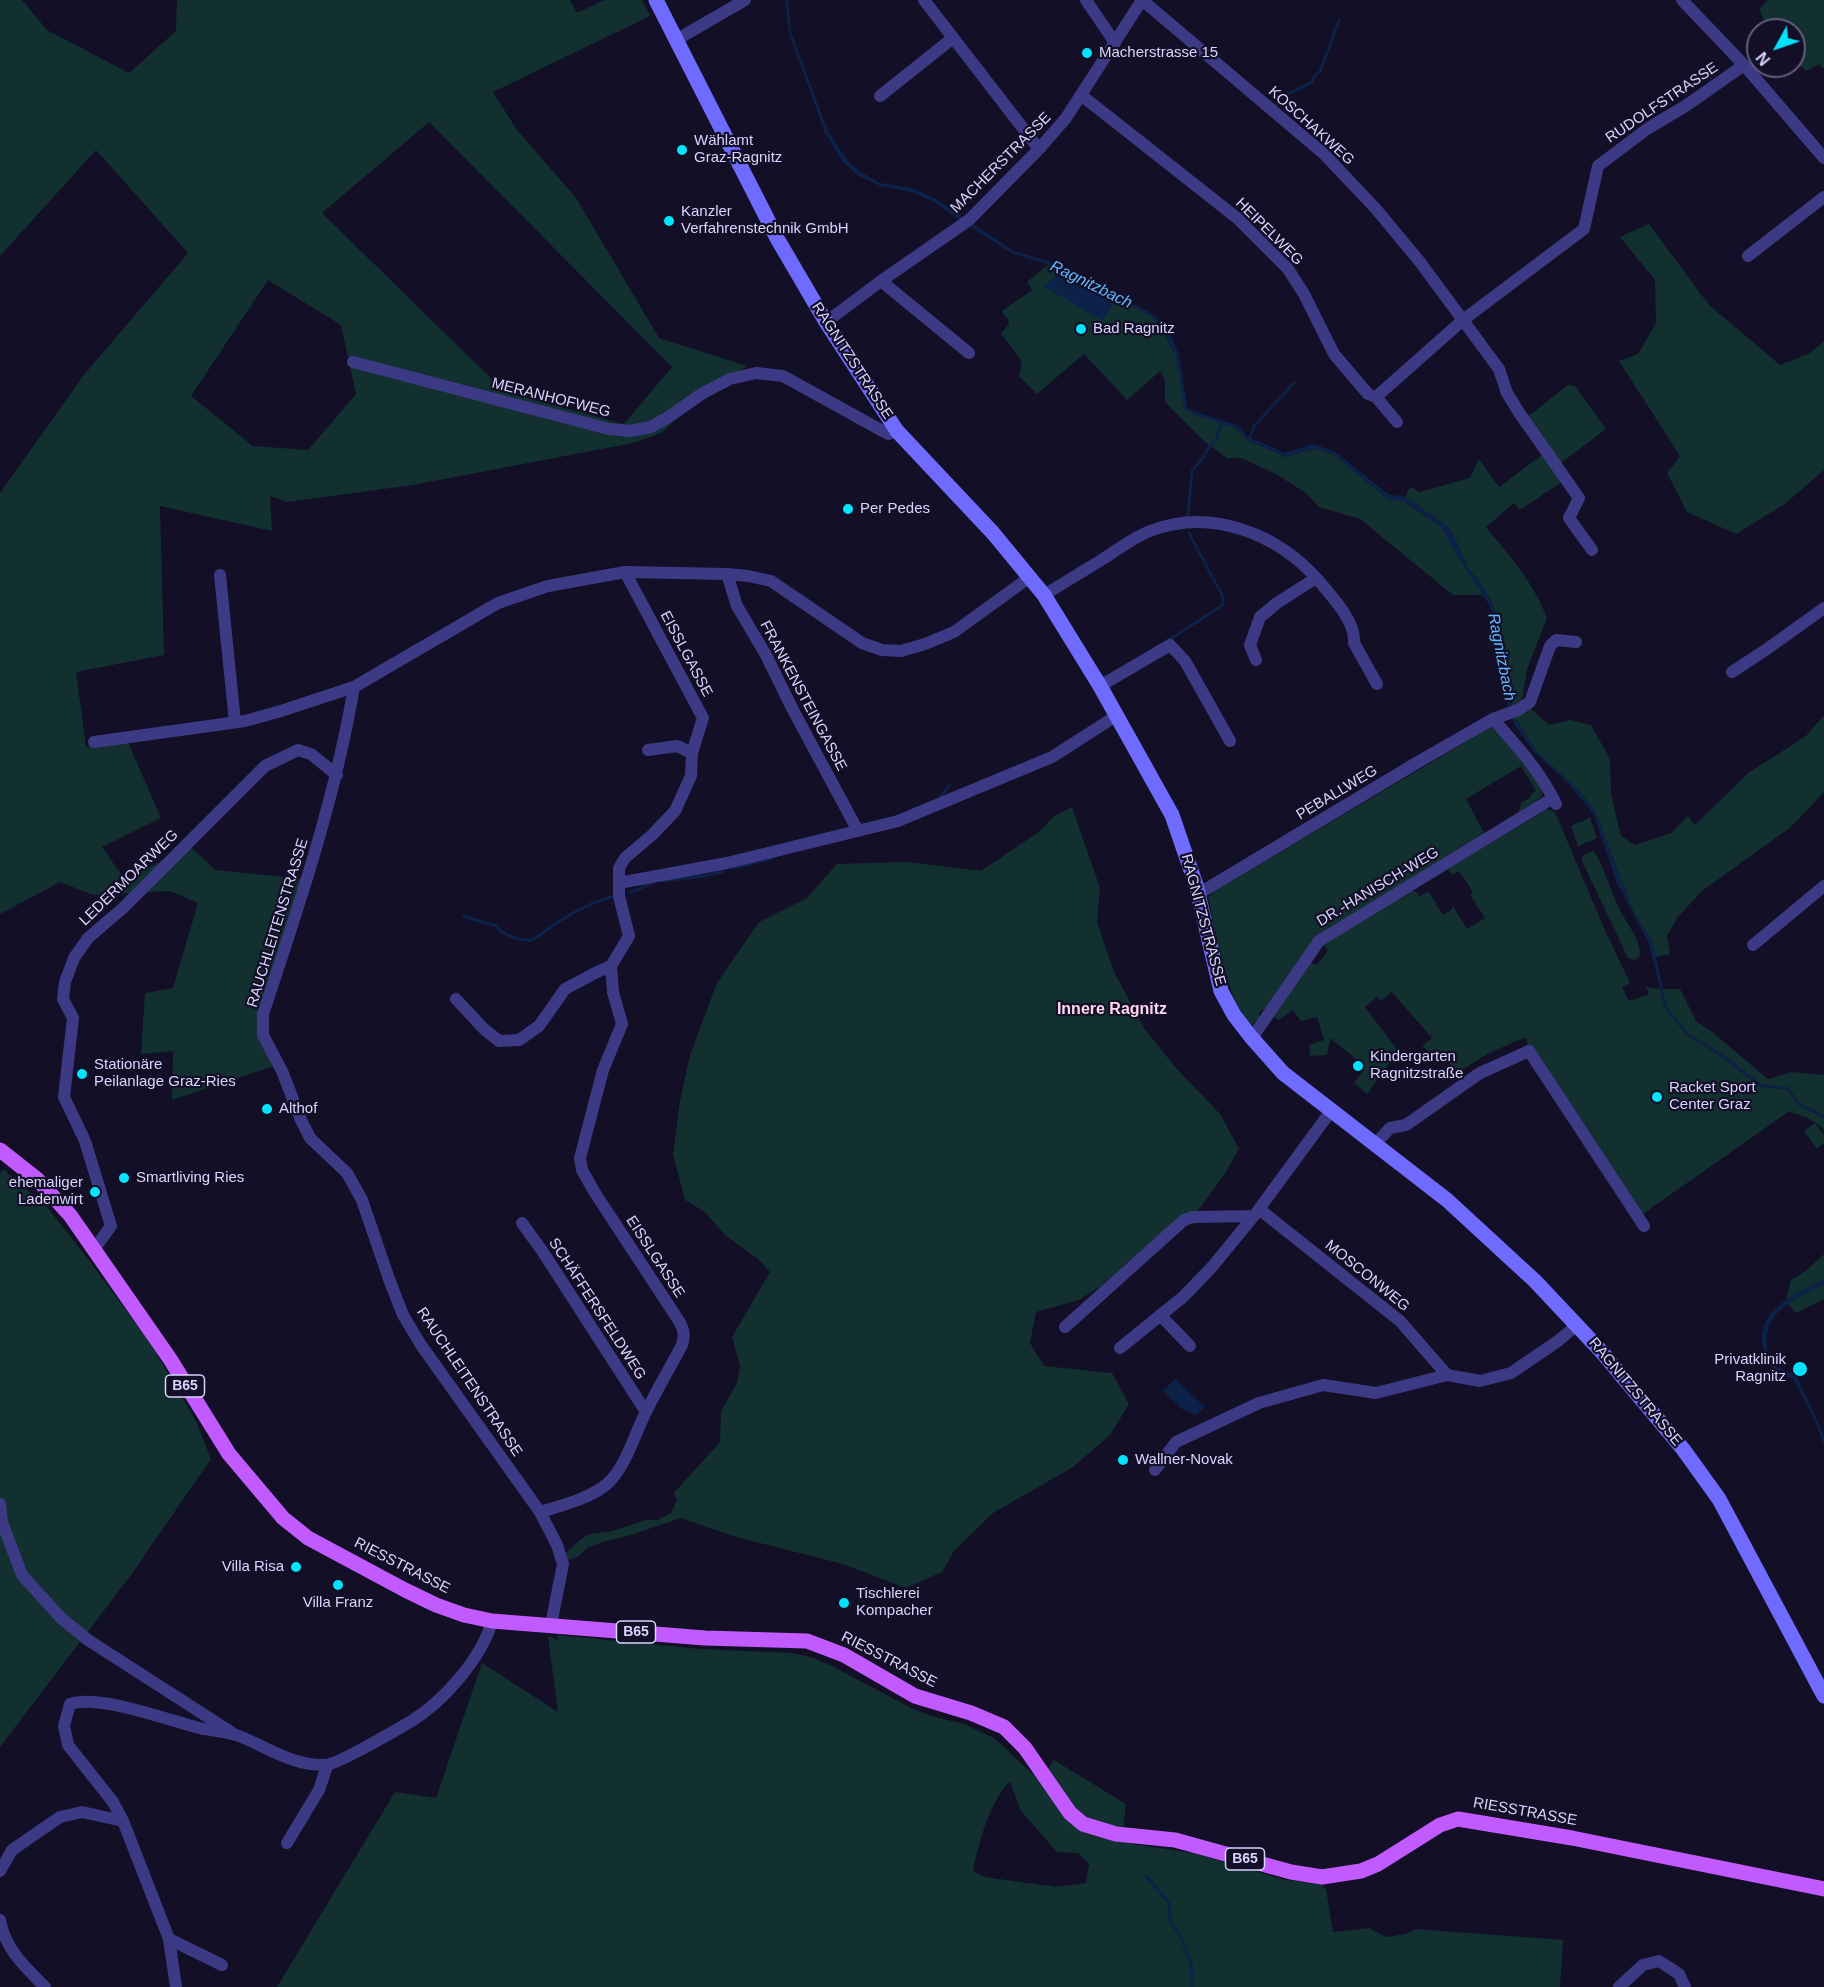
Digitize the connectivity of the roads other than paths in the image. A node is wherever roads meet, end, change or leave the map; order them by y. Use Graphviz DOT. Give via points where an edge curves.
graph roads {
  1 [pos="656,0"];
  2 [pos="745,0"];
  3 [pos="924,0"];
  4 [pos="1086,0"];
  5 [pos="1142,0"];
  6 [pos="1682,0"];
  7 [pos="953,38"];
  8 [pos="676,40"];
  9 [pos="1115,43"];
  10 [pos="1744,65"];
  11 [pos="1081,95"];
  12 [pos="880,96"];
  13 [pos="1039,149"];
  14 [pos="1824,158"];
  15 [pos="1824,197"];
  16 [pos="1748,256"];
  17 [pos="881,281"];
  18 [pos="1463,320"];
  19 [pos="826,322"];
  20 [pos="969,353"];
  21 [pos="353,362"];
  22 [pos="1376,397"];
  23 [pos="1397,422"];
  24 [pos="897,431"];
  25 [pos="1592,550"];
  26 [pos="625,572"];
  27 [pos="727,574"];
  28 [pos="220,575"];
  29 [pos="1030,577"];
  30 [pos="1316,578"];
  31 [pos="1044,595"];
  32 [pos="1824,608"];
  33 [pos="1576,642"];
  34 [pos="1256,660"];
  35 [pos="1732,672"];
  36 [pos="1377,684"];
  37 [pos="1100,686"];
  38 [pos="354,687"];
  39 [pos="1116,716"];
  40 [pos="1493,719"];
  41 [pos="236,722"];
  42 [pos="1230,741"];
  43 [pos="94,742"];
  44 [pos="648,750"];
  45 [pos="692,753"];
  46 [pos="337,775"];
  47 [pos="858,831"];
  48 [pos="619,884"];
  49 [pos="1824,886"];
  50 [pos="1198,894"];
  51 [pos="1753,945"];
  52 [pos="611,966"];
  53 [pos="456,999"];
  54 [pos="1251,1037"];
  55 [pos="1331,1111"];
  56 [pos="1376,1143"];
  57 [pos="0,1150"];
  58 [pos="1256,1213"];
  59 [pos="522,1222"];
  60 [pos="1644,1226"];
  61 [pos="95,1248"];
  62 [pos="1160,1315"];
  63 [pos="1577,1325"];
  64 [pos="1065,1327"];
  65 [pos="1190,1346"];
  66 [pos="1120,1348"];
  67 [pos="1447,1375"];
  68 [pos="646,1412"];
  69 [pos="1155,1470"];
  70 [pos="0,1504"];
  71 [pos="540,1512"];
  72 [pos="492,1621"];
  73 [pos="552,1625"];
  74 [pos="1824,1696"];
  75 [pos="237,1735"];
  76 [pos="327,1766"];
  77 [pos="123,1821"];
  78 [pos="287,1843"];
  79 [pos="0,1871"];
  80 [pos="1824,1889"];
  81 [pos="0,1920"];
  82 [pos="169,1939"];
  83 [pos="222,1965"];
  84 [pos="45,1987"];
  85 [pos="176,1987"];
  86 [pos="1619,1987"];
  87 [pos="1685,1987"];
  1 -- 8 [label="main road, RAGNITZSTRASSE"];
  2 -- 8 [label="street"];
  3 -- 7 [label="street"];
  4 -- 9 [label="street"];
  5 -- 9 [label="street, MACHERSTRASSE"];
  5 -- 18 [label="street, KOSCHAKWEG" via="1324,154 1420,262"];
  6 -- 10 [label="street, RUDOLFSTRASSE"];
  7 -- 12 [label="street"];
  7 -- 13 [label="street"];
  8 -- 19 [label="main road, RAGNITZSTRASSE" via="778,240"];
  9 -- 11 [label="street, MACHERSTRASSE"];
  10 -- 14 [label="street, RUDOLFSTRASSE"];
  10 -- 18 [label="street, RUDOLFSTRASSE" via="1598,166 1584,229"];
  11 -- 13 [label="street, MACHERSTRASSE"];
  11 -- 22 [label="street, HEIPELWEG" via="1237,218 1288,269 1334,354 1368,394"];
  13 -- 17 [label="street, MACHERSTRASSE" via="969,219"];
  15 -- 16 [label="street"];
  17 -- 19 [label="street, MACHERSTRASSE"];
  17 -- 20 [label="street"];
  18 -- 22 [label="street"];
  18 -- 25 [label="street, KOSCHAKWEG" via="1499,369 1520,414 1580,498 1569,518"];
  19 -- 24 [label="main road, RAGNITZSTRASSE"];
  21 -- 24 [label="street, MERANHOFWEG" via="609,429 630,431 651,427 730,379 756,373 783,376 888,434"];
  22 -- 23 [label="street, HEIPELWEG"];
  24 -- 29 [label="main road, RAGNITZSTRASSE"];
  26 -- 27 [label="street"];
  26 -- 38 [label="street" via="548,586 498,603"];
  26 -- 45 [label="street, EISSLGASSE" via="703,718"];
  27 -- 29 [label="street" via="771,581 862,643 901,651 954,632"];
  27 -- 47 [label="street, FRANKENSTEINGASSE" via="737,606"];
  28 -- 41 [label="street"];
  29 -- 31 [label="main road, RAGNITZSTRASSE"];
  30 -- 31 [label="street" via="1290,554 1257,534 1229,525 1192,522 1164,526 1140,536"];
  30 -- 34 [label="street" via="1260,617 1250,645"];
  30 -- 36 [label="street" via="1350,624 1354,643"];
  31 -- 37 [label="main road, RAGNITZSTRASSE"];
  32 -- 35 [label="street"];
  33 -- 40 [label="street, PEBALLWEG" via="1556,640 1550,646 1530,702"];
  37 -- 39 [label="main road, RAGNITZSTRASSE"];
  37 -- 42 [label="street" via="1170,645 1185,661"];
  38 -- 41 [label="street"];
  38 -- 46 [label="street, RAUCHLEITENSTRASSE"];
  39 -- 47 [label="street" via="1042,761 898,821"];
  39 -- 50 [label="main road, RAGNITZSTRASSE" via="1172,814"];
  40 -- 50 [label="street, PEBALLWEG"];
  40 -- 54 [label="street, DR.-HANISCH-WEG" via="1528,759 1555,802 1319,941"];
  41 -- 43 [label="street"];
  44 -- 45 [label="street" via="676,746"];
  45 -- 48 [label="street, EISSLGASSE" via="691,776 675,811 625,858 619,868"];
  46 -- 61 [label="street, LEDERMOARWEG" via="311,754 298,750 265,766 88,938 74,957 63,999 73,1018 64,1097 85,1141 111,1226"];
  46 -- 71 [label="street, RAUCHLEITENSTRASSE" via="316,854 263,1014 263,1035 310,1138 347,1173 362,1200 404,1315"];
  47 -- 48 [label="street"];
  48 -- 52 [label="street, EISSLGASSE" via="629,936"];
  49 -- 51 [label="street"];
  50 -- 54 [label="main road, RAGNITZSTRASSE" via="1221,991"];
  52 -- 53 [label="street" via="565,989 539,1026 519,1040 499,1041"];
  52 -- 68 [label="street, EISSLGASSE" via="622,1024 603,1070 580,1158 582,1170 684,1330 682,1345"];
  54 -- 55 [label="main road, RAGNITZSTRASSE" via="1283,1073"];
  55 -- 56 [label="main road, RAGNITZSTRASSE"];
  55 -- 58 [label="street"];
  56 -- 60 [label="street" via="1390,1128 1406,1125 1480,1072 1529,1051"];
  56 -- 63 [label="main road, RAGNITZSTRASSE" via="1464,1215"];
  57 -- 61 [label="main road, RIESSTRASSE / B65" via="38,1180"];
  58 -- 62 [label="street" via="1212,1268"];
  58 -- 64 [label="street" via="1184,1220"];
  58 -- 67 [label="street, MOSCONWEG" via="1400,1321"];
  59 -- 68 [label="street, SCHÄFFERSFELDWEG"];
  61 -- 72 [label="main road, RIESSTRASSE / B65" via="229,1454 283,1518 308,1538 405,1590 464,1615"];
  62 -- 65 [label="street"];
  62 -- 66 [label="street"];
  63 -- 67 [label="street" via="1511,1373 1480,1381"];
  63 -- 74 [label="main road, RAGNITZSTRASSE" via="1683,1449 1719,1499"];
  67 -- 69 [label="street" via="1376,1393 1323,1385 1259,1403 1176,1442"];
  68 -- 71 [label="street, EISSLGASSE" via="609,1482"];
  70 -- 75 [label="street" via="2,1522 22,1575 60,1617 88,1640"];
  71 -- 73 [label="street, RAUCHLEITENSTRASSE" via="563,1564"];
  72 -- 73 [label="main road, RIESSTRASSE / B65"];
  72 -- 76 [label="street" via="488,1636 440,1700 382,1738"];
  73 -- 80 [label="main road, RIESSTRASSE / B65" via="705,1638 807,1641 844,1655 915,1696 1004,1727 1025,1748 1070,1813 1083,1824 1116,1834 1175,1840 1292,1872 1322,1876 1361,1871 1440,1825 1458,1819"];
  75 -- 76 [label="street" via="288,1759"];
  75 -- 77 [label="street" via="104,1702 81,1700 70,1704 64,1726 68,1745 113,1802"];
  76 -- 78 [label="street" via="320,1790"];
  77 -- 79 [label="street" via="82,1812 60,1818 12,1850"];
  77 -- 82 [label="street"];
  81 -- 84 [label="street" via="11,1949"];
  82 -- 83 [label="street"];
  82 -- 85 [label="street"];
  86 -- 87 [label="street" via="1643,1965 1659,1961 1679,1974"];
}
